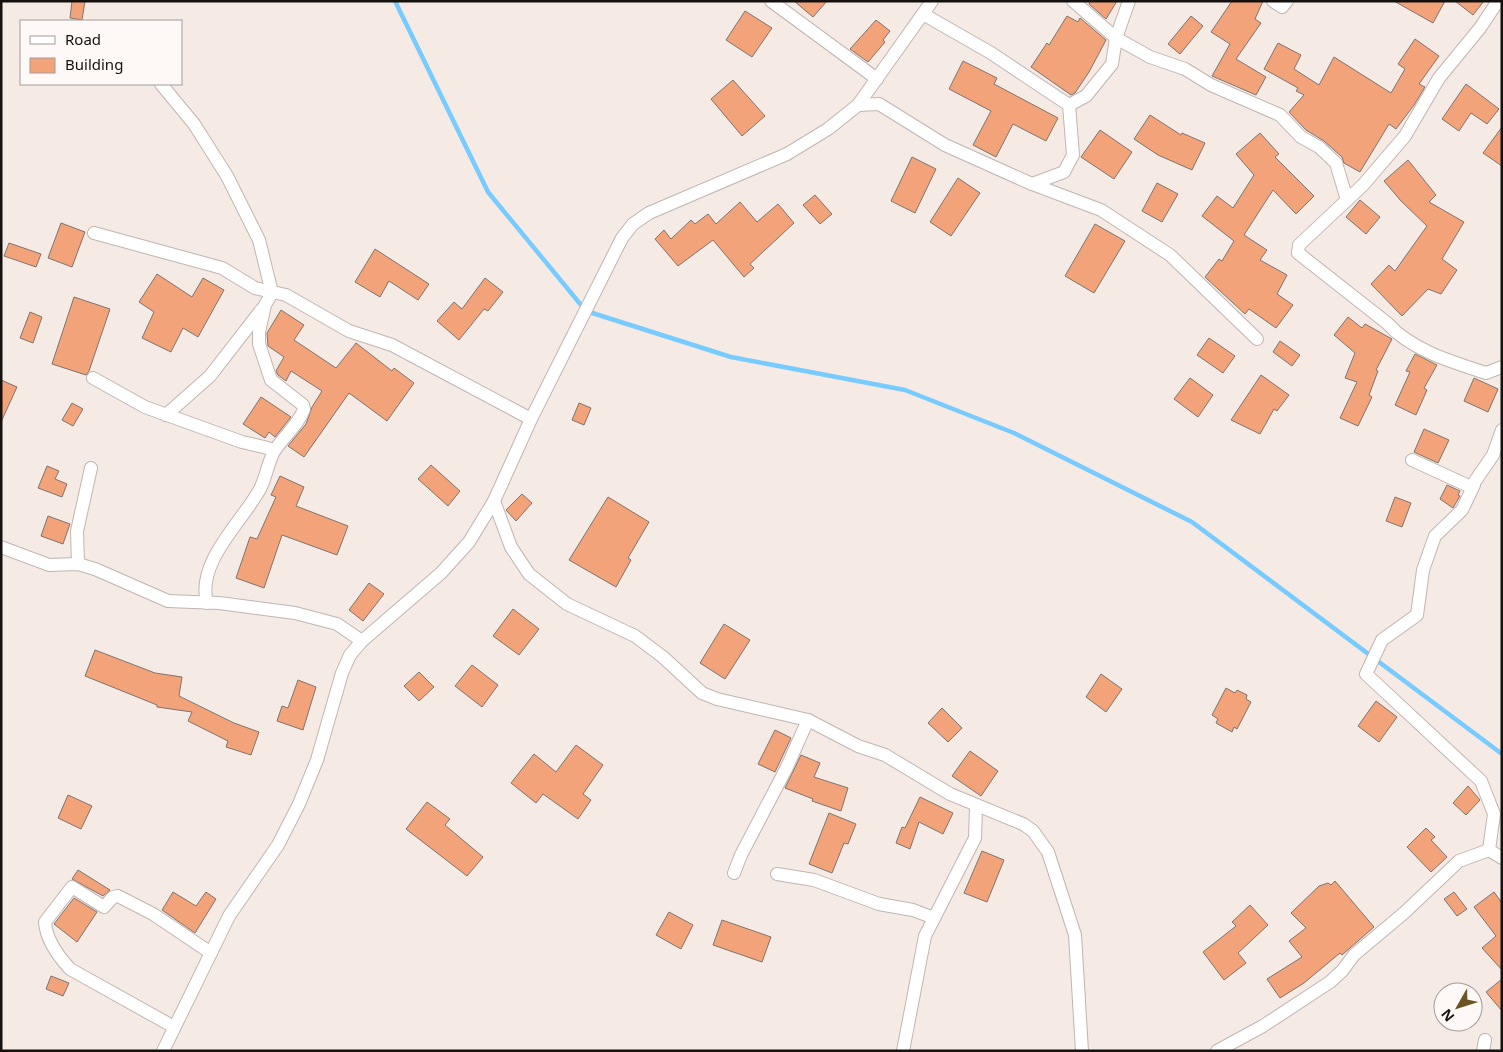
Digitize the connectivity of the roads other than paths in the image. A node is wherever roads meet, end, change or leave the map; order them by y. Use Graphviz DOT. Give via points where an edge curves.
graph roads {
  1 [pos="770,1"];
  2 [pos="932,1"];
  3 [pos="1073,1"];
  4 [pos="1129,1"];
  5 [pos="1273,1"];
  6 [pos="1287,1"];
  7 [pos="1498,1"];
  8 [pos="923,14"];
  9 [pos="1116,38"];
  10 [pos="877,79"];
  11 [pos="162,85"];
  12 [pos="858,105"];
  13 [pos="1069,105"];
  14 [pos="1032,184"];
  15 [pos="1347,200"];
  16 [pos="94,234"];
  17 [pos="272,293"];
  18 [pos="265,305"];
  19 [pos="1257,339"];
  20 [pos="1502,367"];
  21 [pos="93,378"];
  22 [pos="166,415"];
  23 [pos="531,419"];
  24 [pos="1502,430"];
  25 [pos="273,452"];
  26 [pos="1412,460"];
  27 [pos="91,468"];
  28 [pos="1474,485"];
  29 [pos="494,501"];
  30 [pos="1,547"];
  31 [pos="78,564"];
  32 [pos="207,603"];
  33 [pos="362,641"];
  34 [pos="808,720"];
  35 [pos="976,807"];
  36 [pos="1489,850"];
  37 [pos="1502,858"];
  38 [pos="734,873"];
  39 [pos="777,874"];
  40 [pos="934,918"];
  41 [pos="211,954"];
  42 [pos="174,1027"];
  43 [pos="163,1051"];
  44 [pos="904,1051"];
  45 [pos="1082,1051"];
  46 [pos="1217,1051"];
  1 -- 10 [label="street"];
  2 -- 8 [label="street"];
  3 -- 9 [label="street"];
  4 -- 9 [label="street"];
  5 -- 6 [label="street" via="1282,8"];
  7 -- 15 [label="street" via="1439,78 1405,136"];
  8 -- 10 [label="street"];
  8 -- 13 [label="street"];
  9 -- 13 [label="street" via="1112,64 1086,96"];
  9 -- 15 [label="street" via="1150,57 1185,69 1211,85 1280,115 1336,163"];
  10 -- 12 [label="street"];
  11 -- 17 [label="street" via="194,124 227,176 259,240"];
  12 -- 14 [label="street" via="879,104 945,145"];
  12 -- 23 [label="street" via="788,154 649,213 633,224 622,238"];
  13 -- 14 [label="street" via="1072,155 1064,172"];
  14 -- 19 [label="street" via="1101,210 1170,255"];
  15 -- 20 [label="street" via="1299,245 1298,253 1304,260 1387,322 1409,343 1486,373"];
  16 -- 17 [label="street" via="222,268 255,288"];
  17 -- 18 [label="street"];
  17 -- 23 [label="street" via="286,294 349,331 392,345"];
  18 -- 22 [label="street" via="210,376"];
  18 -- 25 [label="street" via="259,344 271,380 304,409"];
  21 -- 22 [label="street"];
  22 -- 25 [label="street"];
  23 -- 29 [label="street"];
  24 -- 28 [label="street" via="1493,455"];
  25 -- 32 [label="street" via="262,487 223,544 206,577 204,592"];
  26 -- 28 [label="street" via="1467,486"];
  27 -- 31 [label="street" via="77,530"];
  28 -- 36 [label="street" via="1462,510 1435,536 1423,570 1418,615 1382,640 1366,674 1481,780 1494,814"];
  29 -- 33 [label="street" via="469,542 441,573"];
  29 -- 34 [label="street" via="510,547 529,574 567,604 635,636 702,693"];
  30 -- 31 [label="street" via="49,566"];
  31 -- 32 [label="street" via="168,601"];
  32 -- 33 [label="street" via="295,613 337,624"];
  33 -- 41 [label="street" via="342,672 317,760 299,804 278,845 229,916"];
  34 -- 35 [label="street" via="852,744 885,755"];
  34 -- 38 [label="street"];
  35 -- 40 [label="street" via="975,838"];
  35 -- 45 [label="street" via="1023,824 1033,831 1048,852 1076,935"];
  36 -- 37 [label="street"];
  36 -- 46 [label="street" via="1460,861 1354,955 1330,982 1263,1026"];
  39 -- 40 [label="street" via="814,880 879,904 913,910"];
  40 -- 44 [label="street" via="925,936"];
  41 -- 42 [label="street"];
  41 -- 42 [label="street" via="153,914 118,896 104,907 72,887 45,922 60,958 70,969"];
  42 -- 43 [label="street"];
}
